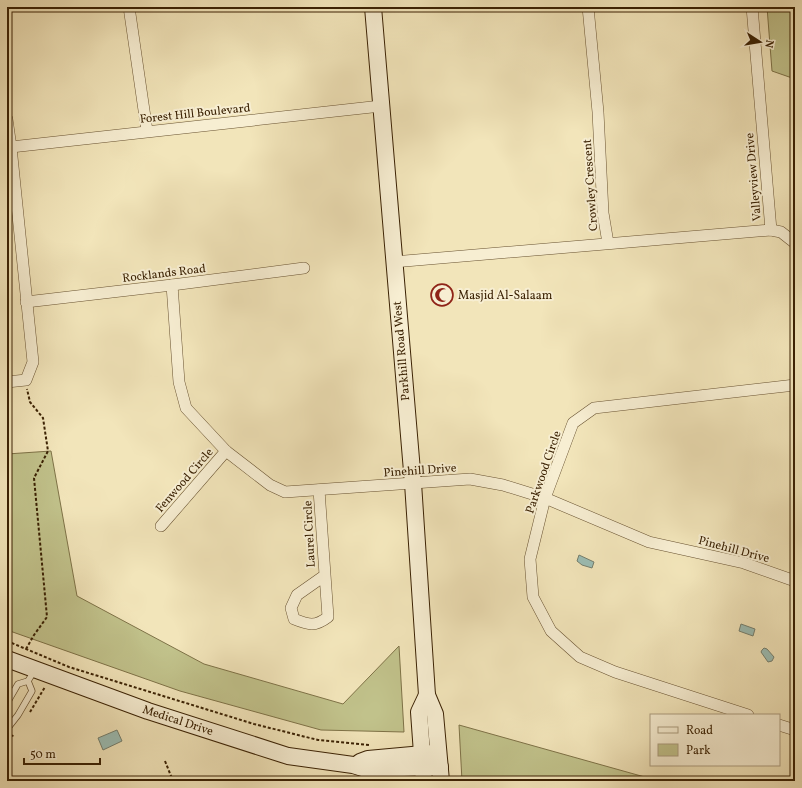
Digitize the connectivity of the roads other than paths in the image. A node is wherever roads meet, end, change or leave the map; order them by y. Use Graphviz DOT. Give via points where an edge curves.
graph roads {
  1 [pos="129,7"];
  2 [pos="373,7"];
  3 [pos="588,7"];
  4 [pos="752,7"];
  5 [pos="381,106"];
  6 [pos="7,118"];
  7 [pos="147,131"];
  8 [pos="11,147"];
  9 [pos="771,230"];
  10 [pos="608,243"];
  11 [pos="795,243"];
  12 [pos="394,262"];
  13 [pos="304,268"];
  14 [pos="172,285"];
  15 [pos="26,302"];
  16 [pos="7,382"];
  17 [pos="795,385"];
  18 [pos="226,451"];
  19 [pos="413,483"];
  20 [pos="319,490"];
  21 [pos="545,498"];
  22 [pos="161,526"];
  23 [pos="324,576"];
  24 [pos="795,581"];
  25 [pos="17,657"];
  26 [pos="31,675"];
  27 [pos="7,703"];
  28 [pos="745,714"];
  29 [pos="780,725"];
  30 [pos="7,729"];
  31 [pos="795,730"];
  32 [pos="432,767"];
  1 -- 7 [label="street"];
  2 -- 5 [label="main road, Parkhill Road West"];
  3 -- 10 [label="street, Crowley Crescent" via="598,112 603,213"];
  4 -- 9 [label="street, Valleyview Drive"];
  5 -- 7 [label="street, Forest Hill Boulevard"];
  5 -- 12 [label="main road, Parkhill Road West"];
  6 -- 8 [label="street"];
  7 -- 8 [label="street, Forest Hill Boulevard"];
  8 -- 15 [label="street"];
  9 -- 10 [label="street, Valleyview Drive"];
  9 -- 11 [label="street" via="781,232"];
  10 -- 12 [label="street, Crowley Crescent"];
  12 -- 19 [label="main road, Parkhill Road West"];
  13 -- 14 [label="street, Rocklands Road"];
  14 -- 15 [label="street, Rocklands Road"];
  14 -- 18 [label="street, Pinehill Drive" via="179,382 186,408"];
  15 -- 16 [label="street" via="33,362 26,380"];
  17 -- 21 [label="street, Parkwood Circle" via="594,408 573,424"];
  18 -- 20 [label="street, Pinehill Drive" via="270,485 285,492"];
  18 -- 22 [label="street, Fenwood Circle"];
  19 -- 20 [label="street, Pinehill Drive"];
  19 -- 21 [label="street, Pinehill Drive" via="470,480 503,484"];
  19 -- 32 [label="main road, Parkhill Road West" via="427,695 436,714"];
  20 -- 23 [label="street, Laurel Circle"];
  21 -- 24 [label="street, Pinehill Drive" via="649,542 744,563"];
  21 -- 28 [label="street, Parkwood Circle" via="530,559 533,597 551,631 580,657 615,672"];
  25 -- 26 [label="main road, Medical Drive"];
  26 -- 27 [label="lane" via="18,684"];
  26 -- 30 [label="lane" via="32,691"];
  26 -- 32 [label="main road, Medical Drive" via="288,756 366,769"];
  29 -- 31 [label="street"];
}
